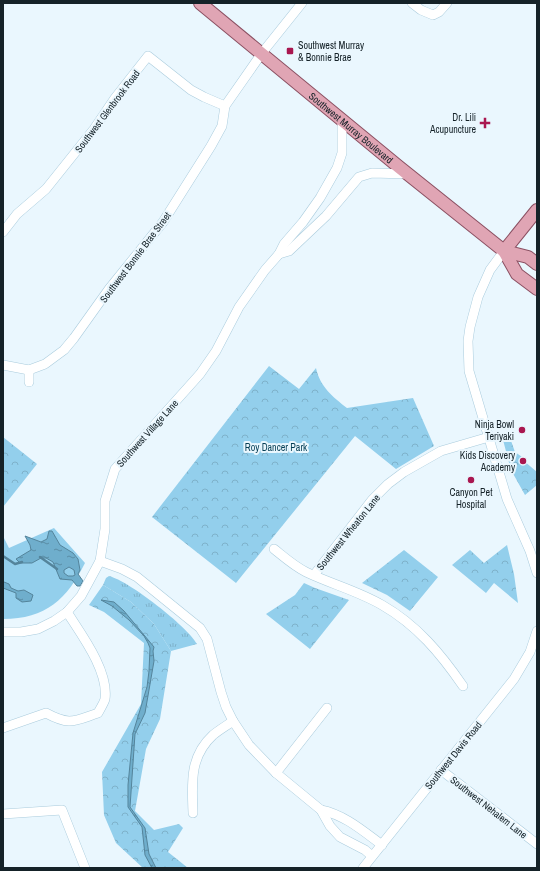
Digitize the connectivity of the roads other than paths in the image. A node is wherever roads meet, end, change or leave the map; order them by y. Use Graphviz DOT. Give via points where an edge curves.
graph roads {
  1 [pos="200,3"];
  2 [pos="302,3"];
  3 [pos="412,3"];
  4 [pos="447,3"];
  5 [pos="262,53"];
  6 [pos="225,106"];
  7 [pos="342,121"];
  8 [pos="407,174"];
  9 [pos="537,210"];
  10 [pos="3,232"];
  11 [pos="504,251"];
  12 [pos="279,254"];
  13 [pos="537,264"];
  14 [pos="537,289"];
  15 [pos="3,365"];
  16 [pos="29,370"];
  17 [pos="29,382"];
  18 [pos="489,437"];
  19 [pos="274,549"];
  20 [pos="100,561"];
  21 [pos="537,574"];
  22 [pos="314,575"];
  23 [pos="67,612"];
  24 [pos="537,631"];
  25 [pos="3,632"];
  26 [pos="536,641"];
  27 [pos="463,686"];
  28 [pos="328,708"];
  29 [pos="233,721"];
  30 [pos="3,728"];
  31 [pos="442,770"];
  32 [pos="276,773"];
  33 [pos="321,810"];
  34 [pos="193,813"];
  35 [pos="3,814"];
  36 [pos="537,844"];
  37 [pos="382,845"];
  38 [pos="372,856"];
  39 [pos="86,868"];
  40 [pos="363,868"];
  1 -- 5 [label="main road, Southwest Murray Boulevard"];
  2 -- 5 [label="street, Southwest Bonnie Brae Street"];
  3 -- 4 [label="street" via="433,15"];
  5 -- 6 [label="street, Southwest Bonnie Brae Street"];
  5 -- 7 [label="main road, Southwest Murray Boulevard"];
  6 -- 10 [label="street, Southwest Glenbrook Road" via="191,90 148,56 46,189 17,214"];
  6 -- 16 [label="street, Southwest Bonnie Brae Street" via="226,127 211,146 163,222 64,350 45,364"];
  7 -- 8 [label="main road, Southwest Murray Boulevard"];
  7 -- 12 [label="street, Southwest Village Lane" via="342,152 337,168 320,198"];
  8 -- 11 [label="main road, Southwest Murray Boulevard"];
  8 -- 12 [label="street, Southwest Village Lane" via="372,173 359,178 326,216 288,251"];
  9 -- 11 [label="main road"];
  11 -- 13 [label="main road, Southwest Murray Boulevard" via="528,257"];
  11 -- 14 [label="main road, Southwest Murray Boulevard" via="517,274"];
  11 -- 18 [label="street" via="490,270 478,297 468,341 469,371"];
  12 -- 20 [label="street, Southwest Village Lane" via="239,307 216,351 200,374 115,469 105,501 105,529"];
  15 -- 16 [label="street"];
  16 -- 17 [label="street"];
  18 -- 21 [label="street" via="507,499 530,551"];
  18 -- 22 [label="street, Southwest Wheaton Lane" via="441,451 388,484 372,500"];
  19 -- 22 [label="street"];
  20 -- 23 [label="street, Southwest Village Lane" via="81,596"];
  20 -- 29 [label="street" via="137,577 205,634 221,692"];
  22 -- 27 [label="street" via="364,595 411,624 430,643"];
  23 -- 25 [label="street, Southwest Village Lane" via="38,629"];
  23 -- 30 [label="street" via="93,652 105,682 105,700 98,713 68,722 46,713"];
  24 -- 26 [label="street, Southwest Davis Road"];
  26 -- 31 [label="street, Southwest Davis Road" via="514,679"];
  28 -- 32 [label="street"];
  29 -- 32 [label="street" via="249,745"];
  29 -- 34 [label="street" via="212,736 200,752 193,770"];
  31 -- 36 [label="street, Southwest Nehalem Lane"];
  31 -- 37 [label="street, Southwest Davis Road"];
  32 -- 33 [label="street"];
  33 -- 37 [label="street" via="351,822"];
  33 -- 38 [label="street" via="340,837"];
  35 -- 39 [label="street" via="62,810"];
  37 -- 38 [label="street, Southwest Davis Road"];
  38 -- 40 [label="street, Southwest Davis Road"];
}
